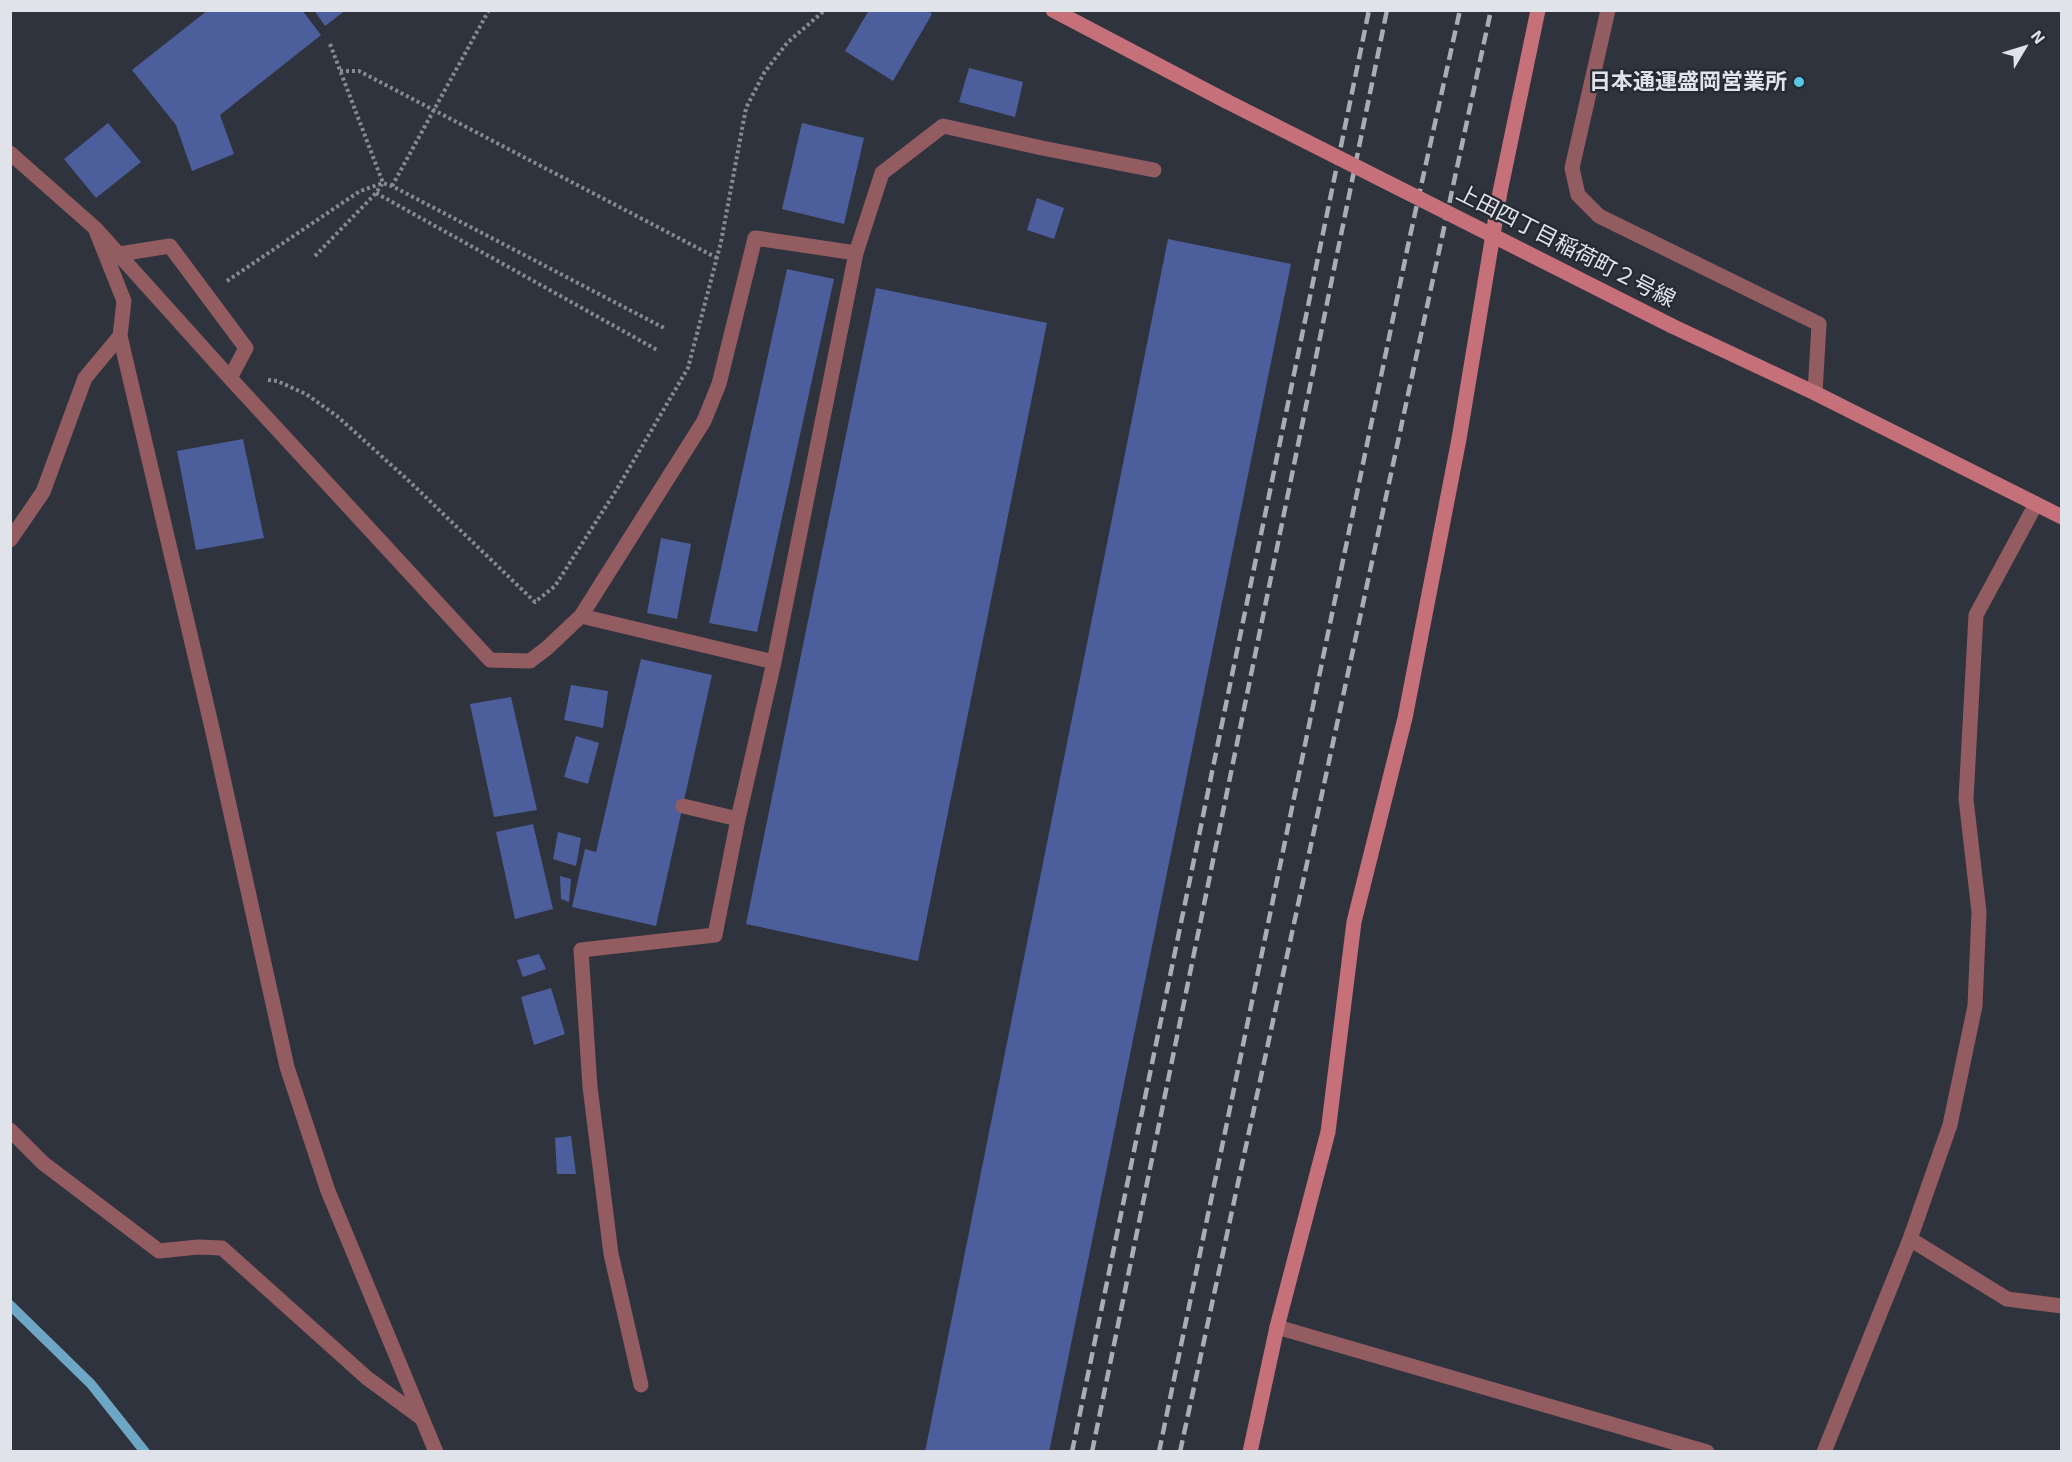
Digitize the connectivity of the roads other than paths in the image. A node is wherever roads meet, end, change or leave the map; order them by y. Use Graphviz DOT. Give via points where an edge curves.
graph roads {
  1 [pos="1053,10"];
  2 [pos="1538,10"];
  3 [pos="1608,10"];
  4 [pos="10,153"];
  5 [pos="1154,170"];
  6 [pos="95,228"];
  7 [pos="856,253"];
  8 [pos="119,254"];
  9 [pos="120,336"];
  10 [pos="231,376"];
  11 [pos="1815,393"];
  12 [pos="2036,504"];
  13 [pos="2061,517"];
  14 [pos="10,540"];
  15 [pos="580,616"];
  16 [pos="774,662"];
  17 [pos="683,806"];
  18 [pos="738,819"];
  19 [pos="10,1130"];
  20 [pos="1910,1239"];
  21 [pos="2061,1306"];
  22 [pos="1277,1326"];
  23 [pos="641,1385"];
  24 [pos="422,1418"];
  25 [pos="436,1452"];
  26 [pos="1250,1452"];
  27 [pos="1707,1452"];
  28 [pos="1824,1452"];
  1 -- 11 [label="street, 上田四丁目稲荷町２号線, bridge" via="1672,326"];
  2 -- 22 [label="street" via="1500,192 1459,439 1405,718 1354,922 1328,1132"];
  3 -- 11 [label="street" via="1572,168 1578,195 1599,216 1819,324"];
  4 -- 6 [label="street"];
  5 -- 7 [label="street" via="944,126 882,172"];
  6 -- 8 [label="street"];
  6 -- 9 [label="street" via="124,301"];
  7 -- 15 [label="street" via="755,238 719,384 704,421"];
  7 -- 16 [label="street"];
  8 -- 10 [label="street"];
  8 -- 10 [label="street" via="170,246 246,348"];
  9 -- 14 [label="street" via="85,378 43,492"];
  9 -- 24 [label="street" via="287,1067 328,1191"];
  10 -- 15 [label="street" via="490,660 530,661"];
  11 -- 12 [label="street, 上田四丁目稲荷町２号線"];
  12 -- 13 [label="street, 上田四丁目稲荷町２号線"];
  12 -- 20 [label="street" via="1976,615 1966,799 1979,912 1975,1006 1950,1125"];
  15 -- 16 [label="street"];
  16 -- 18 [label="street"];
  17 -- 18 [label="street"];
  18 -- 23 [label="street" via="715,935 581,950 590,1087 611,1254"];
  19 -- 24 [label="street" via="43,1162 159,1251 222,1248 367,1378"];
  20 -- 21 [label="street" via="2007,1299"];
  20 -- 28 [label="street"];
  22 -- 26 [label="street"];
  22 -- 27 [label="street"];
  24 -- 25 [label="street"];
}
